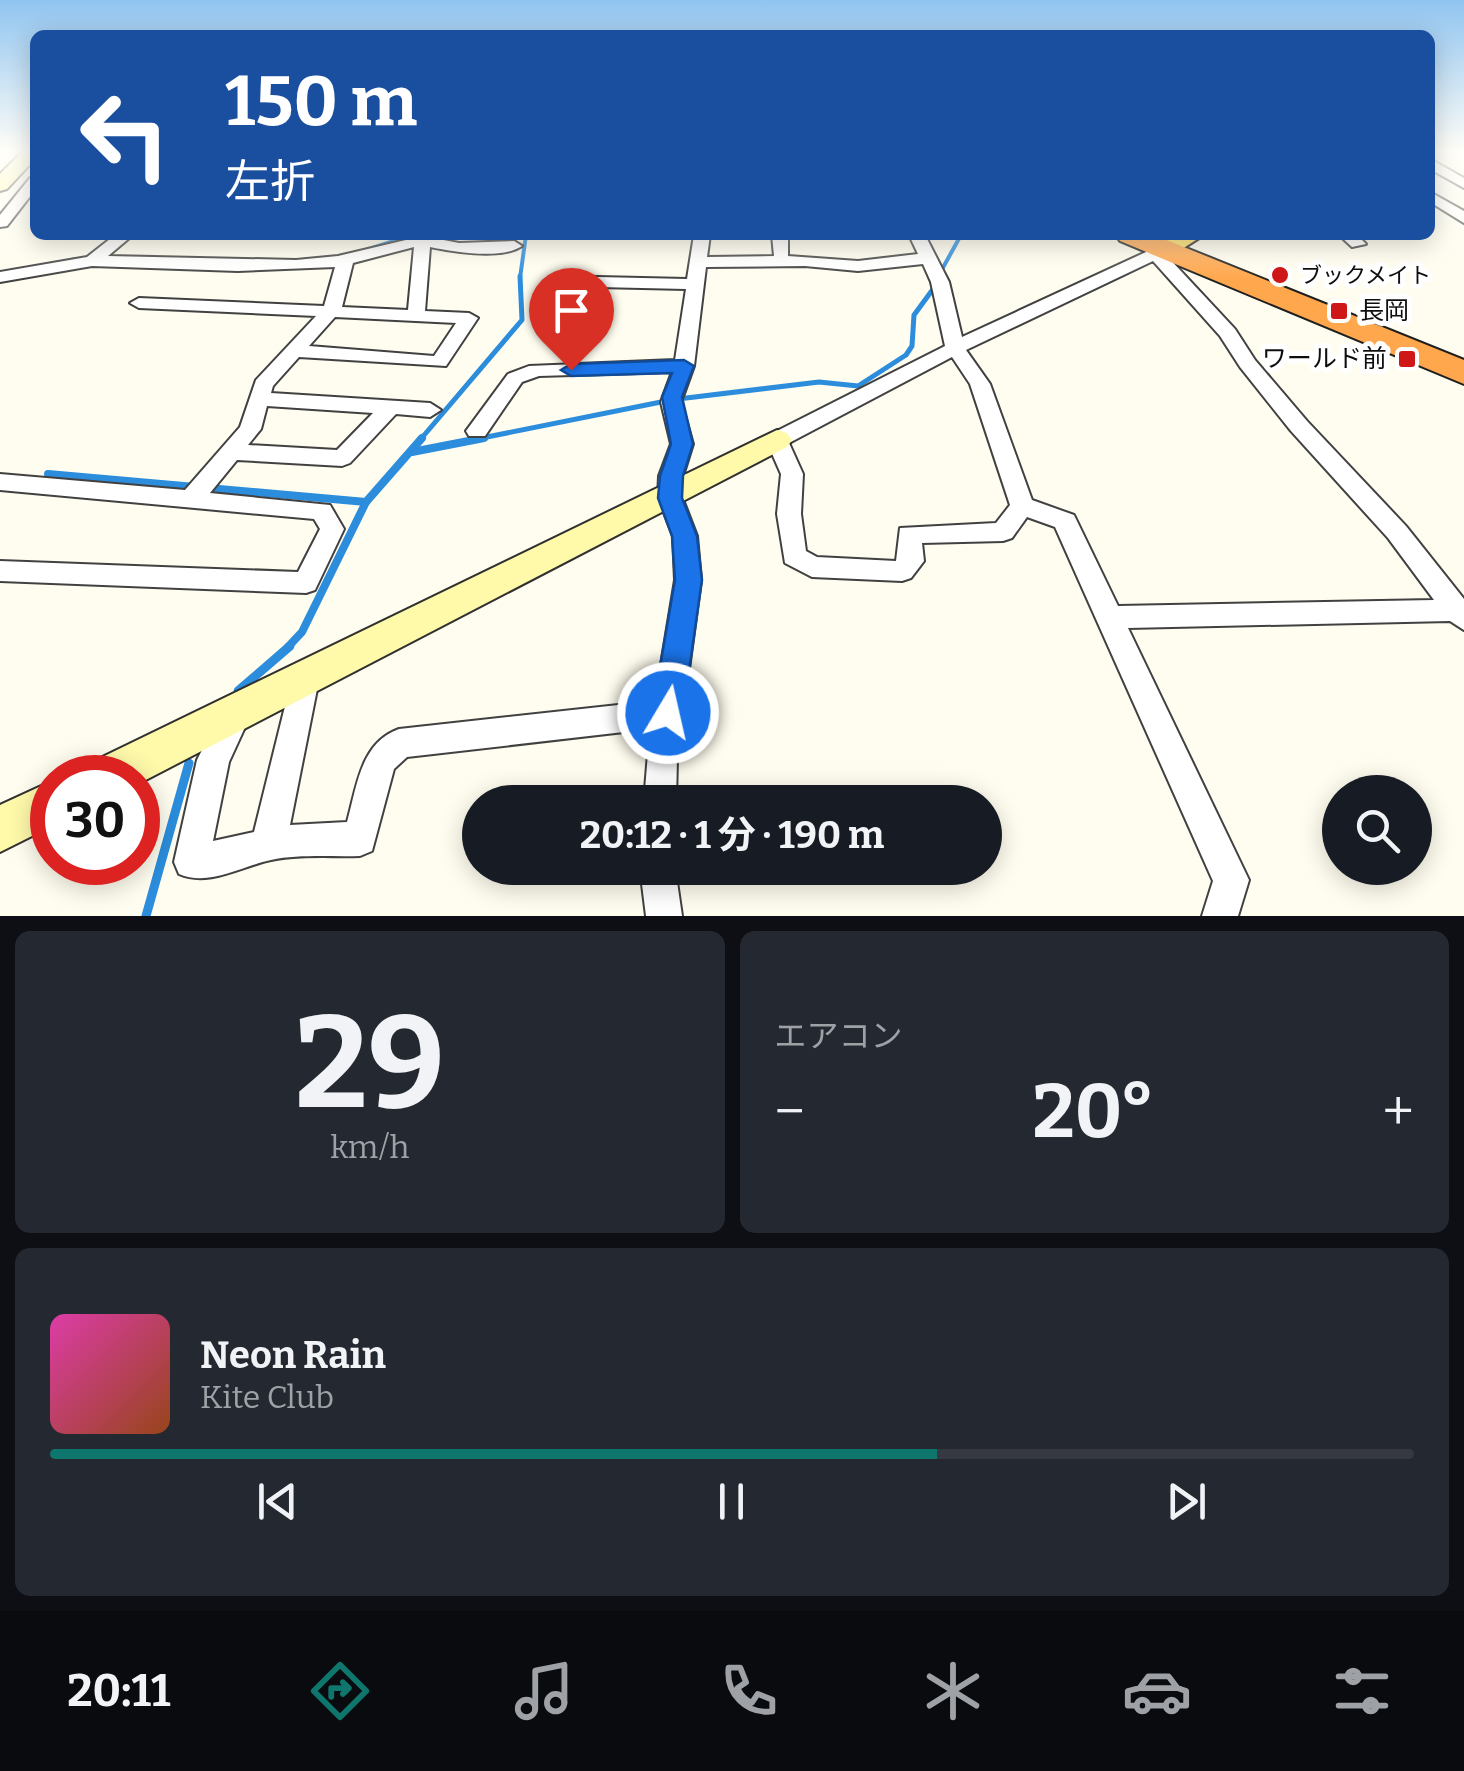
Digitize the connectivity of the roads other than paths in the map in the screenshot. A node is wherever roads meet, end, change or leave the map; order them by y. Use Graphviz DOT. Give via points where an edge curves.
graph roads {
  1 [pos="24,195"];
  2 [pos="1435,199"];
  3 [pos="1464,218"];
  4 [pos="2,223"];
  5 [pos="118,240"];
  6 [pos="423,240"];
  7 [pos="701,240"];
  8 [pos="781,240"];
  9 [pos="920,240"];
  10 [pos="1152,241"];
  11 [pos="514,246"];
  12 [pos="782,254"];
  13 [pos="94,259"];
  14 [pos="345,261"];
  15 [pos="699,262"];
  16 [pos="934,269"];
  17 [pos="0,277"];
  18 [pos="694,284"];
  19 [pos="564,287"];
  20 [pos="139,303"];
  21 [pos="332,310"];
  22 [pos="416,315"];
  23 [pos="955,348"];
  24 [pos="293,351"];
  25 [pos="684,366"];
  26 [pos="1464,372"];
  27 [pos="259,399"];
  28 [pos="390,408"];
  29 [pos="430,410"];
  30 [pos="477,430"];
  31 [pos="777,440"];
  32 [pos="234,452"];
  33 [pos="0,482"];
  34 [pos="198,491"];
  35 [pos="670,498"];
  36 [pos="1022,506"];
  37 [pos="0,571"];
  38 [pos="1462,613"];
  39 [pos="1109,616"];
  40 [pos="304,679"];
  41 [pos="237,712"];
  42 [pos="668,713"];
  43 [pos="151,755"];
  44 [pos="662,785"];
  45 [pos="30,815"];
  46 [pos="0,830"];
  47 [pos="269,844"];
  48 [pos="657,885"];
  49 [pos="664,916"];
  50 [pos="1220,916"];
  1 -- 4 [label="street"];
  2 -- 3 [label="street"];
  5 -- 13 [label="street"];
  6 -- 11 [label="street" via="459,248"];
  6 -- 14 [label="street"];
  6 -- 22 [label="street"];
  7 -- 15 [label="street"];
  8 -- 12 [label="street"];
  9 -- 16 [label="street"];
  10 -- 23 [label="street"];
  10 -- 26 [label="highway"];
  10 -- 38 [label="street" via="1299,426"];
  13 -- 14 [label="street"];
  13 -- 17 [label="street"];
  14 -- 21 [label="street"];
  15 -- 16 [label="street"];
  15 -- 18 [label="street"];
  16 -- 23 [label="street"];
  18 -- 19 [label="street"];
  18 -- 25 [label="street"];
  20 -- 21 [label="street"];
  21 -- 22 [label="street"];
  21 -- 24 [label="street"];
  22 -- 24 [label="street" via="469,318 439,362"];
  23 -- 31 [label="street"];
  23 -- 36 [label="street" via="980,384"];
  24 -- 27 [label="street" via="263,384"];
  25 -- 30 [label="street" via="536,370 516,378"];
  25 -- 35 [label="street" via="672,400 682,444"];
  27 -- 28 [label="street"];
  27 -- 32 [label="street"];
  28 -- 29 [label="street"];
  28 -- 32 [label="street" via="342,458"];
  31 -- 35 [label="street"];
  31 -- 36 [label="street" via="792,474 794,556 812,567 902,571 911,561 909,534 1004,532"];
  32 -- 34 [label="street"];
  33 -- 34 [label="street"];
  34 -- 37 [label="street" via="321,511 332,529 306,583"];
  35 -- 40 [label="street"];
  35 -- 42 [label="street" via="685,536 688,580"];
  36 -- 39 [label="street" via="1064,521"];
  38 -- 39 [label="street"];
  39 -- 50 [label="street" via="1230,880"];
  40 -- 41 [label="street"];
  40 -- 47 [label="street"];
  41 -- 43 [label="street"];
  41 -- 47 [label="street" via="212,760 191,862"];
  42 -- 44 [label="street"];
  42 -- 47 [label="street" via="399,744 380,761 360,839"];
  45 -- 46 [label="street"];
  48 -- 49 [label="street"];
}
